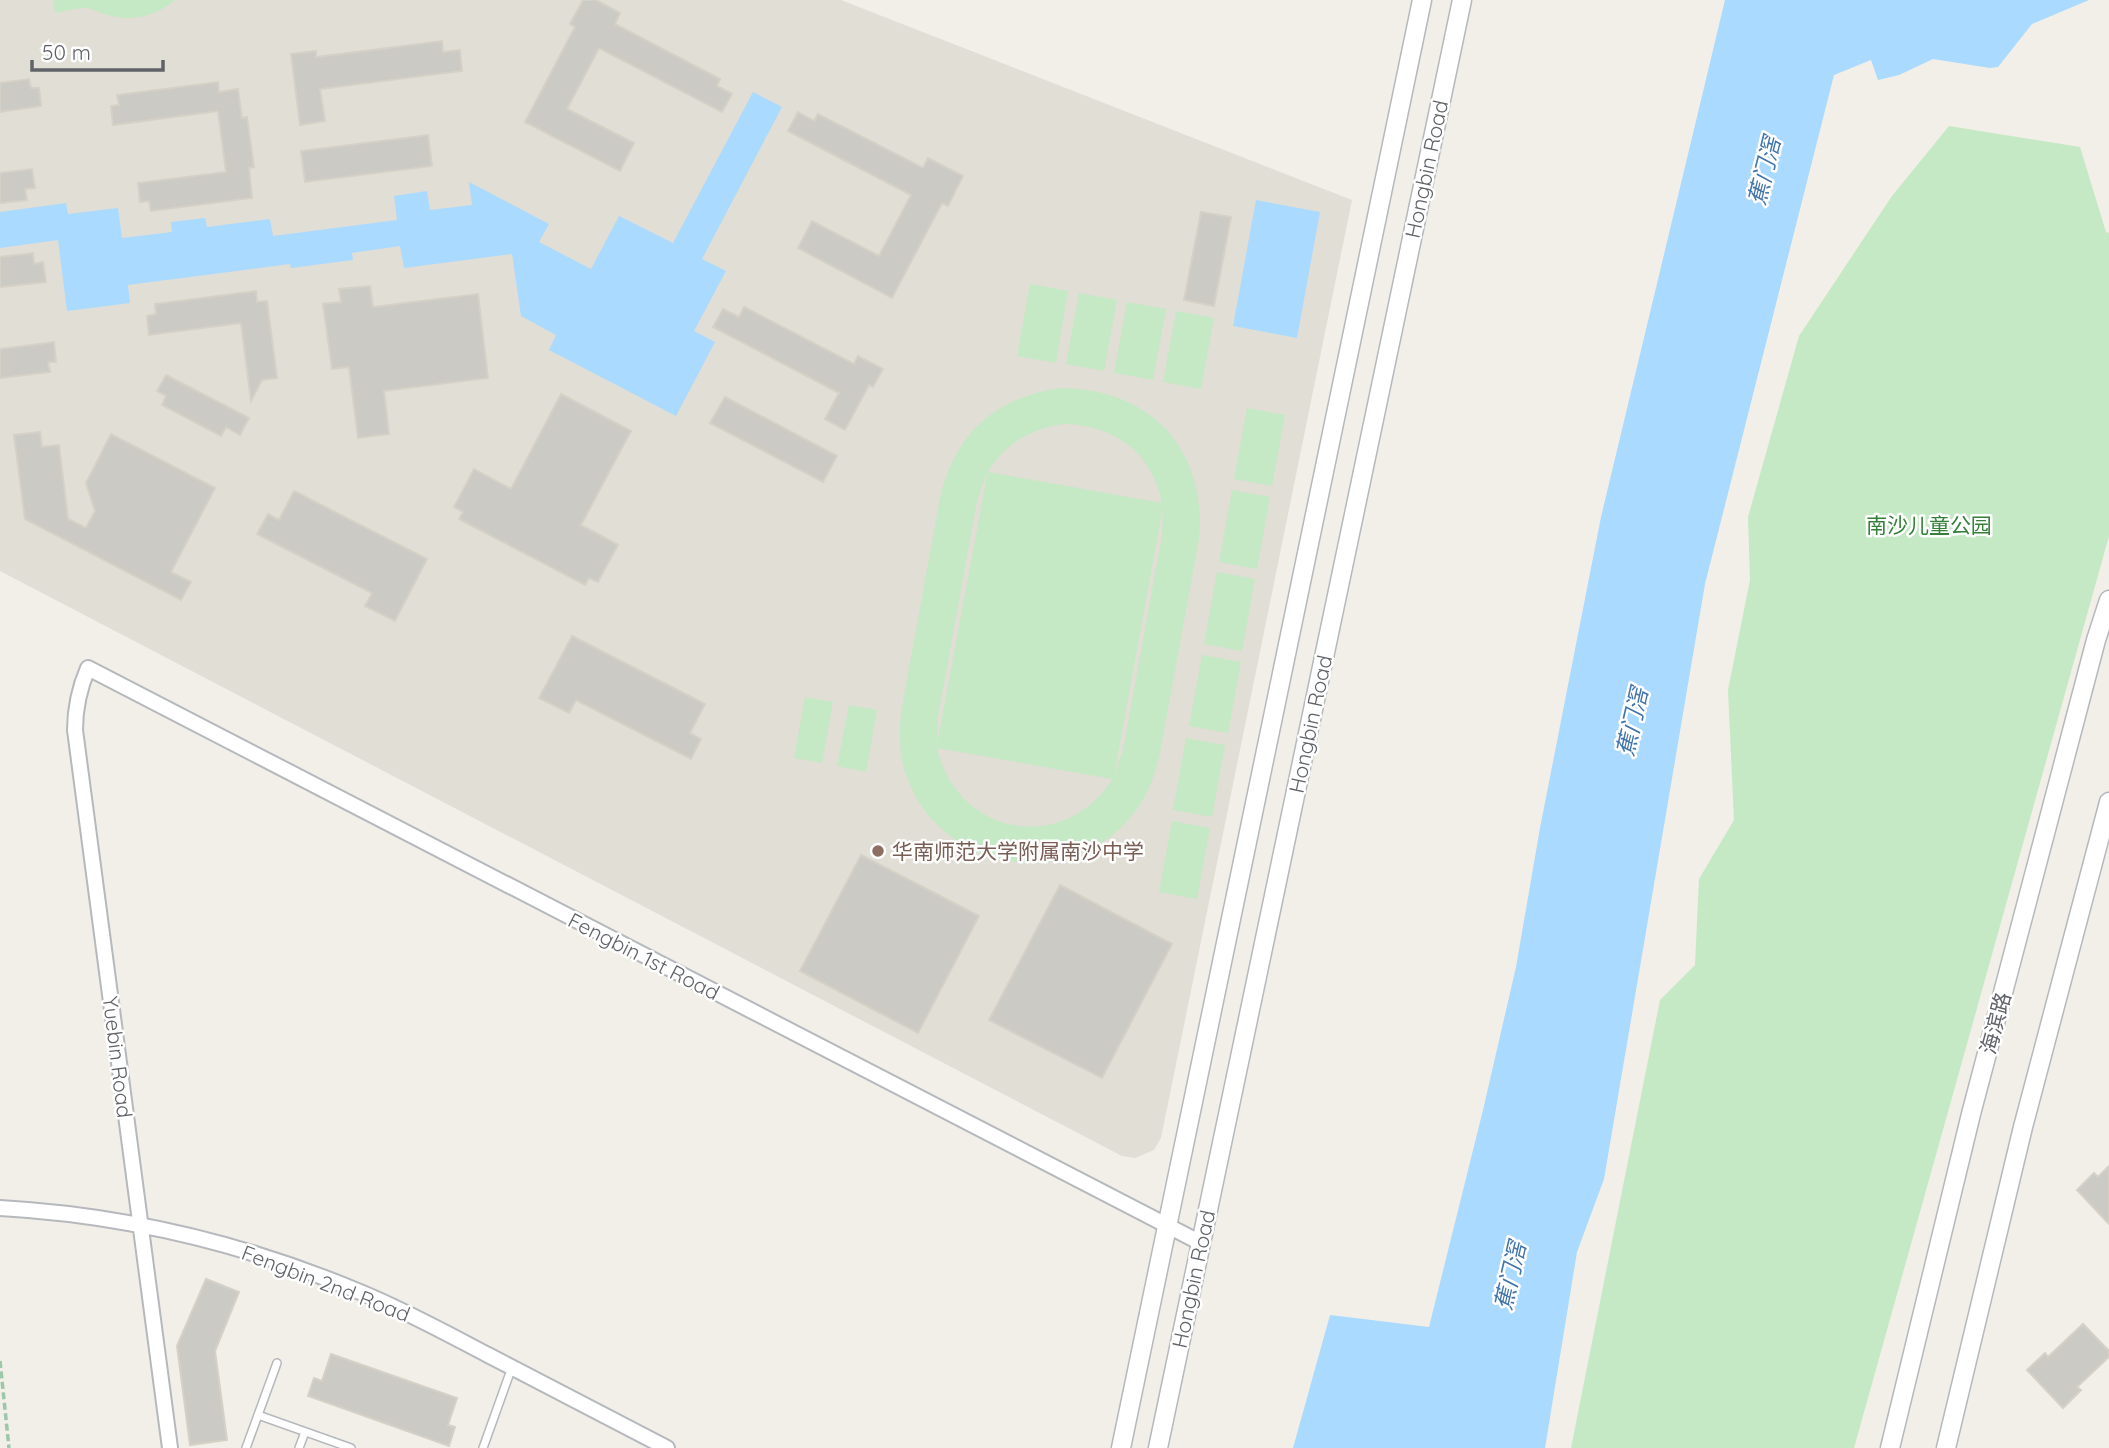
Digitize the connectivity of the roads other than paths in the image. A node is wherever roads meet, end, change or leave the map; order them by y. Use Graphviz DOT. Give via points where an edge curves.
graph roads {
  1 [pos="1422,0"];
  2 [pos="1462,0"];
  3 [pos="2109,600"];
  4 [pos="88,668"];
  5 [pos="2109,802"];
  6 [pos="0,1208"];
  7 [pos="140,1225"];
  8 [pos="1167,1226"];
  9 [pos="1201,1243"];
  10 [pos="277,1363"];
  11 [pos="512,1367"];
  12 [pos="258,1415"];
  13 [pos="305,1432"];
  14 [pos="170,1448"];
  15 [pos="246,1448"];
  16 [pos="299,1448"];
  17 [pos="351,1448"];
  18 [pos="483,1448"];
  19 [pos="667,1448"];
  20 [pos="1121,1448"];
  21 [pos="1158,1448"];
  22 [pos="1890,1448"];
  23 [pos="1946,1448"];
  1 -- 8 [label="street, Hongbin Road"];
  2 -- 9 [label="street, Hongbin Road"];
  3 -- 22 [label="street, 海滨路" via="1971,1114"];
  4 -- 7 [label="street, Yuebin Road" via="77,698 75,730"];
  4 -- 8 [label="street, Fengbin 1st Road"];
  5 -- 23 [label="street" via="2023,1127"];
  6 -- 7 [label="street, Fengbin 2nd Road"];
  7 -- 11 [label="street, Fengbin 2nd Road" via="318,1275 403,1311"];
  7 -- 14 [label="street, Yuebin Road"];
  8 -- 9 [label="street, Fengbin 1st Road"];
  8 -- 20 [label="street, Hongbin Road"];
  9 -- 21 [label="street, Hongbin Road"];
  10 -- 12 [label="lane"];
  11 -- 18 [label="lane"];
  11 -- 19 [label="street, Fengbin 2nd Road"];
  12 -- 13 [label="lane"];
  12 -- 15 [label="lane"];
  13 -- 16 [label="lane"];
  13 -- 17 [label="lane"];
}
